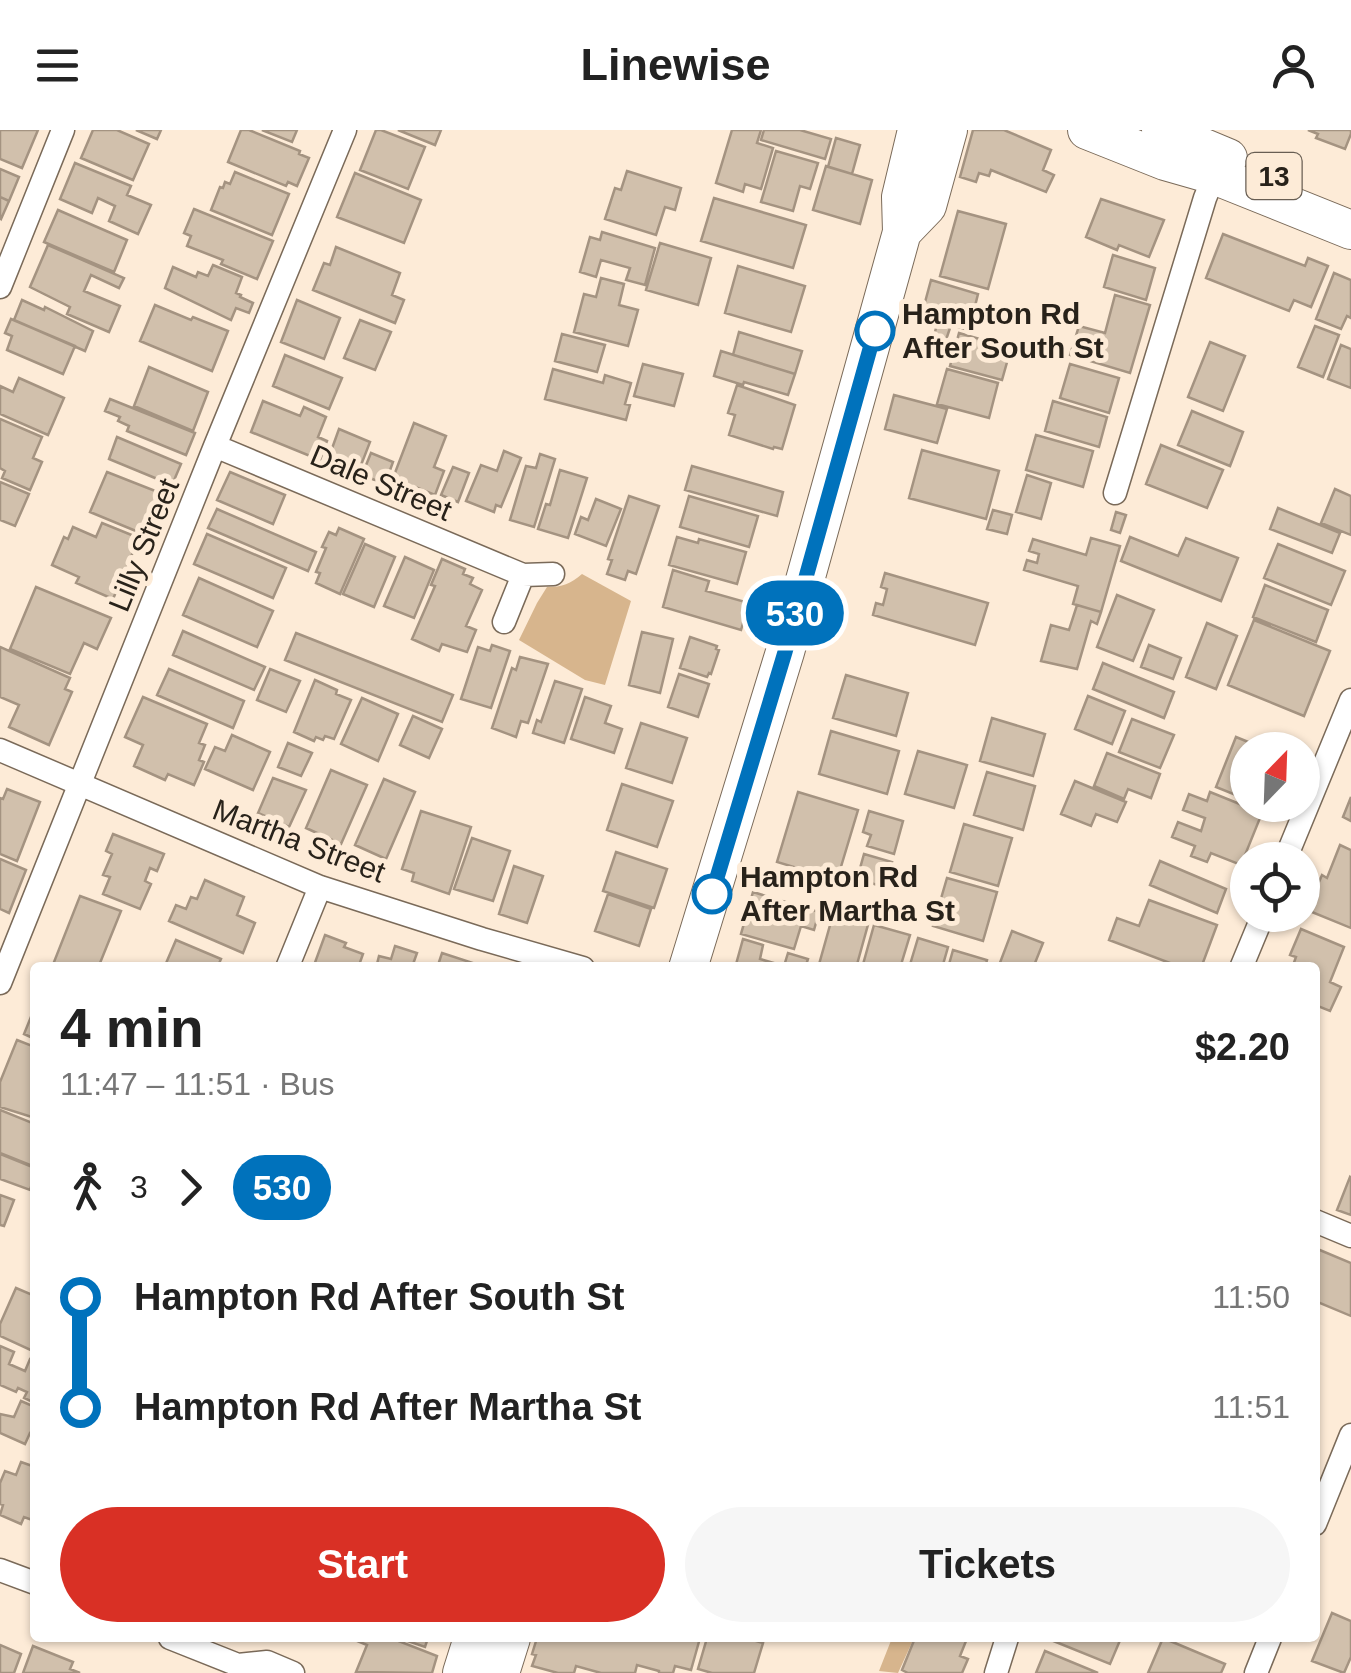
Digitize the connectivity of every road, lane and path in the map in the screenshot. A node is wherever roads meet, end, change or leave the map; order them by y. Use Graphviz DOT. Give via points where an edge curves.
graph roads {
  1 [pos="63,130"];
  2 [pos="345,130"];
  3 [pos="918,130"];
  4 [pos="948,130"];
  5 [pos="1086,130"];
  6 [pos="1162,130"];
  7 [pos="1218,166"];
  8 [pos="1351,206"];
  9 [pos="1351,230"];
  10 [pos="902,232"];
  11 [pos="0,288"];
  12 [pos="215,446"];
  13 [pos="1114,492"];
  14 [pos="553,574"];
  15 [pos="523,576"];
  16 [pos="504,622"];
  17 [pos="1351,700"];
  18 [pos="0,750"];
  19 [pos="81,784"];
  20 [pos="1292,842"];
  21 [pos="320,887"];
  22 [pos="1255,932"];
  23 [pos="289,962"];
  24 [pos="562,962"];
  25 [pos="690,962"];
  26 [pos="1243,962"];
  27 [pos="0,983"];
  28 [pos="1320,1223"];
  29 [pos="1351,1236"];
  30 [pos="1350,1439"];
  31 [pos="1320,1512"];
  32 [pos="0,1570"];
  33 [pos="30,1581"];
  34 [pos="179,1642"];
  35 [pos="472,1642"];
  36 [pos="510,1642"];
  37 [pos="1006,1642"];
  38 [pos="1268,1642"];
  39 [pos="242,1669"];
  40 [pos="293,1673"];
  41 [pos="462,1673"];
  42 [pos="500,1673"];
  43 [pos="996,1673"];
  44 [pos="1256,1673"];
  1 -- 11 [label="street"];
  2 -- 12 [label="street, Lilly Street"];
  3 -- 10 [label="main road" via="901,197"];
  4 -- 10 [label="main road" via="927,206"];
  5 -- 7 [label="main road, 13" via="1165,161"];
  6 -- 7 [label="main road, 13"];
  7 -- 8 [label="main road, 13"];
  7 -- 9 [label="main road, 13"];
  7 -- 13 [label="street"];
  10 -- 25 [label="main road"];
  12 -- 15 [label="street, Dale Street"];
  12 -- 19 [label="street, Lilly Street"];
  14 -- 15 [label="street, Dale Street"];
  15 -- 16 [label="street"];
  17 -- 20 [label="street"];
  18 -- 19 [label="street, Martha Street"];
  19 -- 21 [label="street, Martha Street"];
  19 -- 27 [label="street, Lilly Street"];
  21 -- 23 [label="street"];
  21 -- 24 [label="street, Martha Street"];
  22 -- 26 [label="street"];
  28 -- 29 [label="street"];
  30 -- 31 [label="street"];
  32 -- 33 [label="street"];
  34 -- 39 [label="street"];
  35 -- 41 [label="main road"];
  36 -- 42 [label="main road"];
  37 -- 43 [label="street"];
  38 -- 44 [label="street"];
  39 -- 40 [label="street" via="267,1662"];
}
